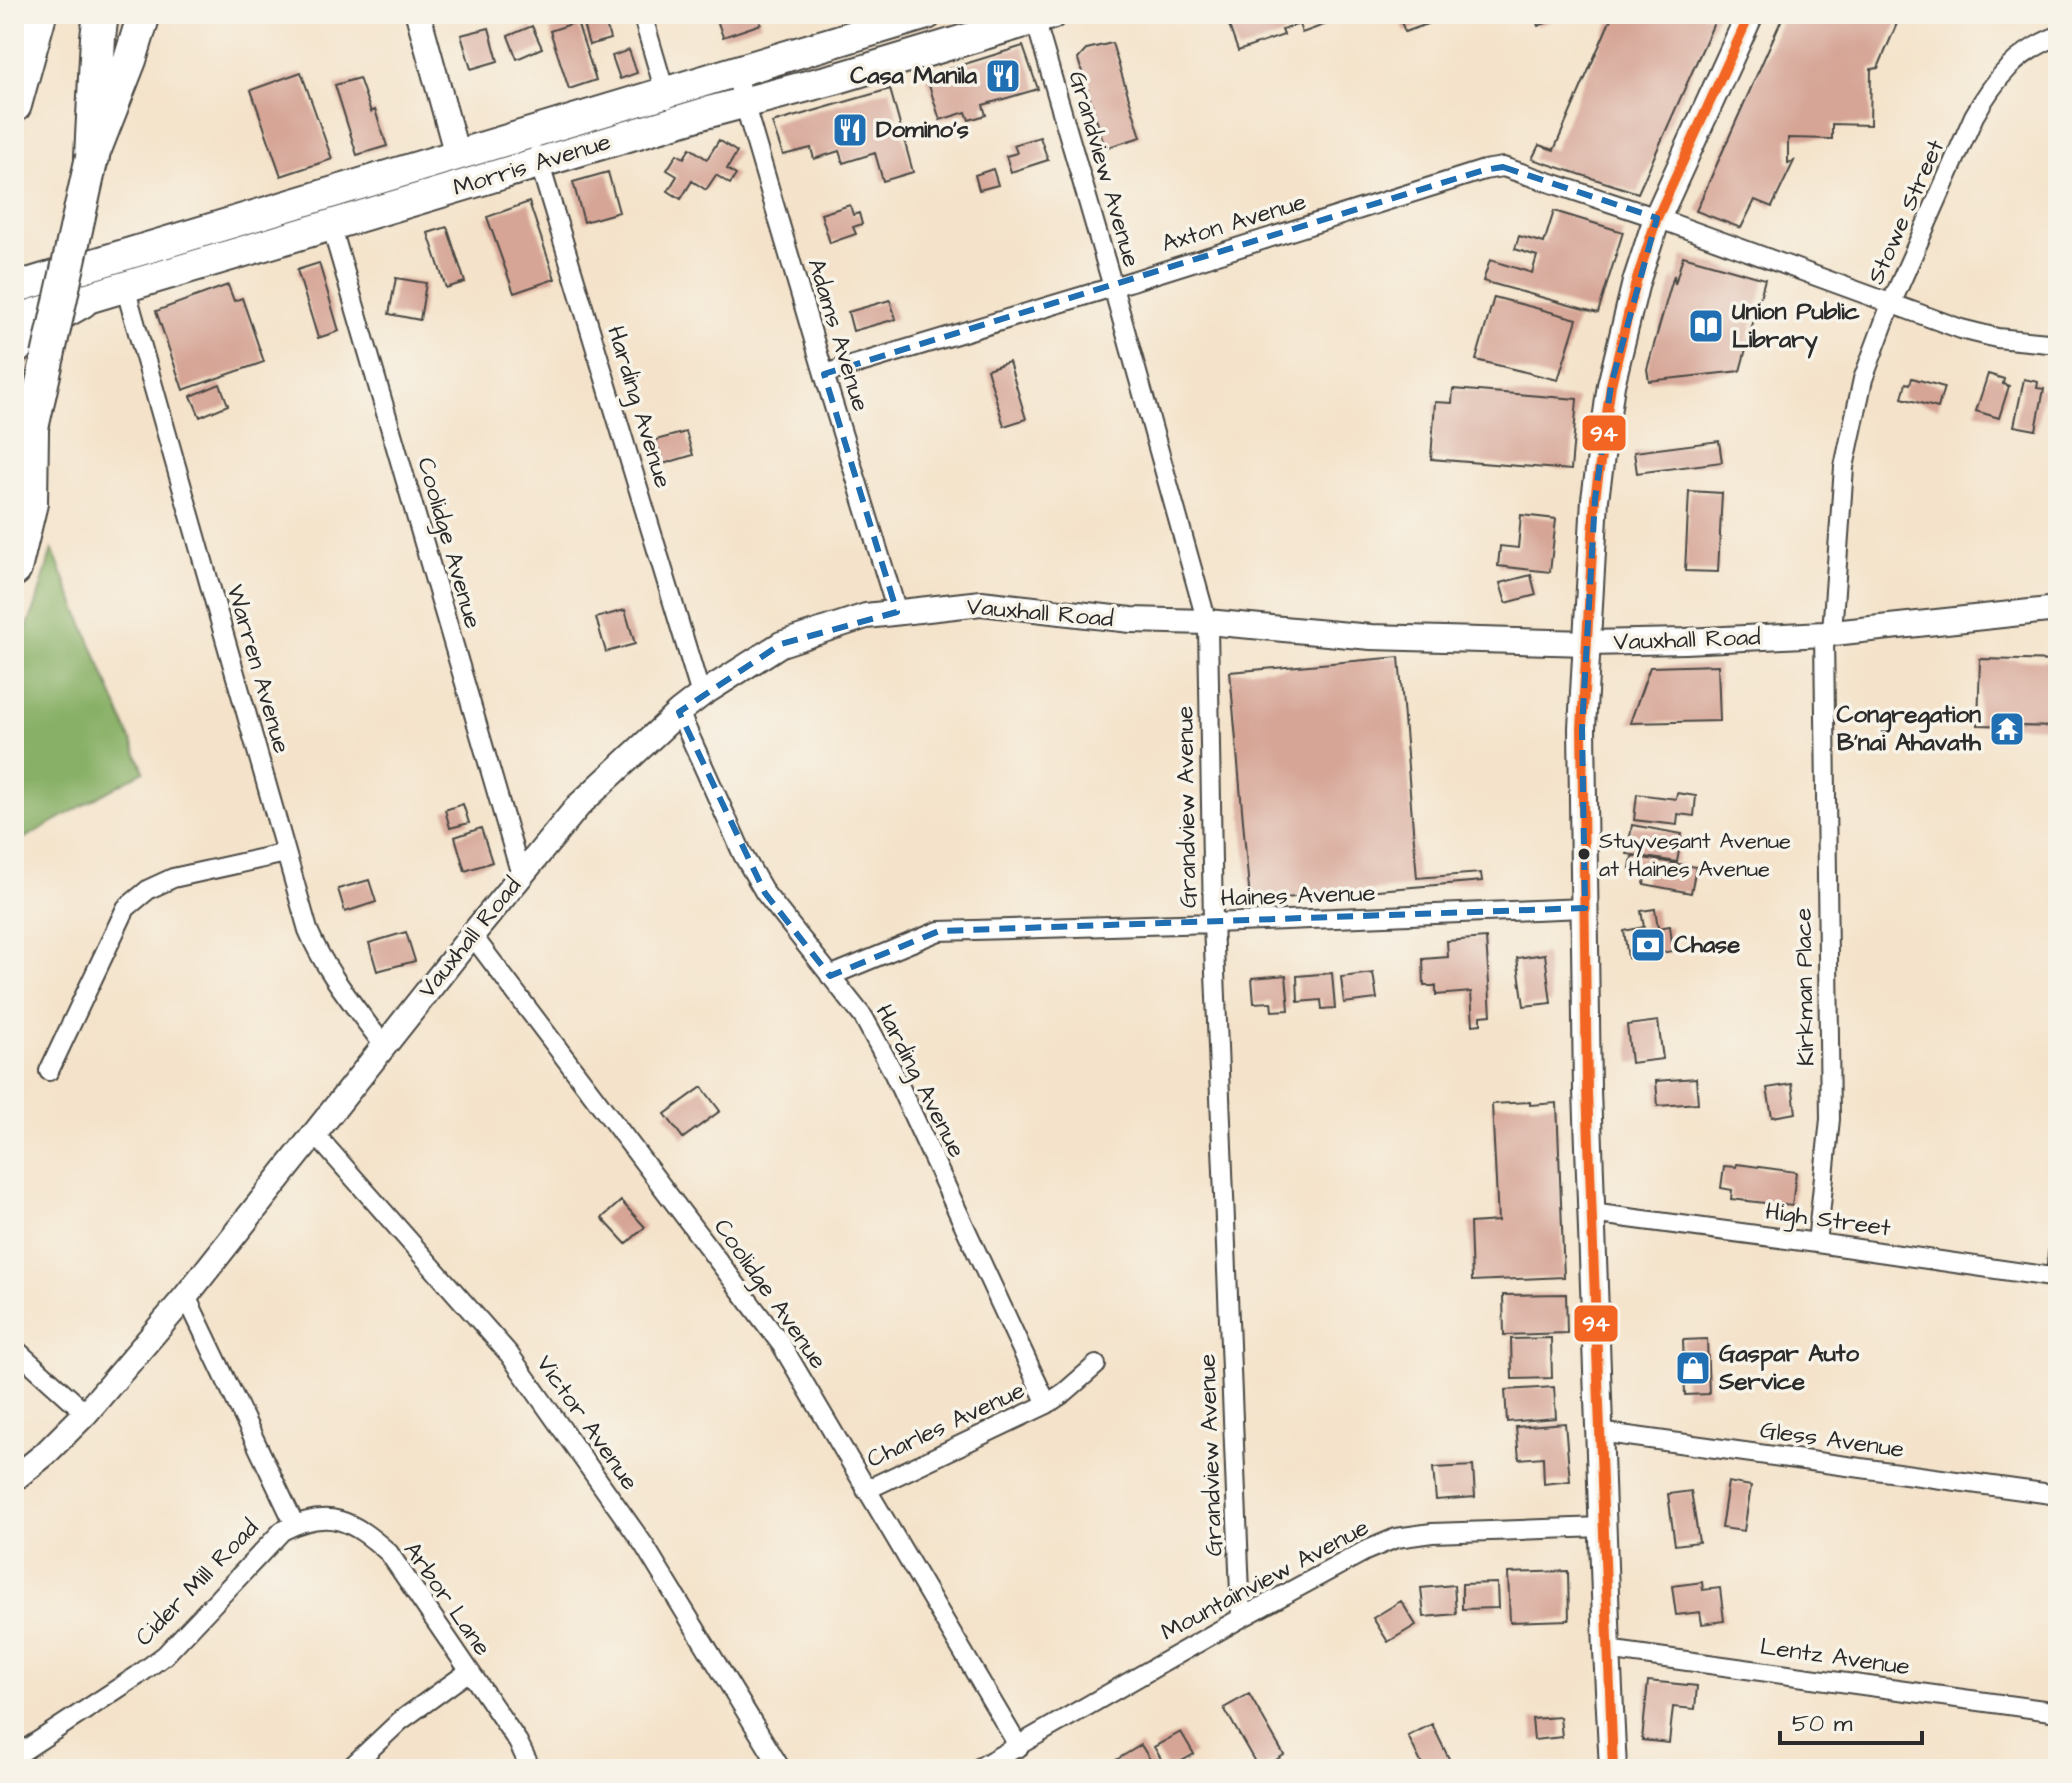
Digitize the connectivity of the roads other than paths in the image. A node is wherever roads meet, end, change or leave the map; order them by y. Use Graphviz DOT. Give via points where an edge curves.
graph roads {
  1 [pos="39,14"];
  2 [pos="101,14"];
  3 [pos="124,14"];
  4 [pos="144,14"];
  5 [pos="418,14"];
  6 [pos="642,14"];
  7 [pos="927,14"];
  8 [pos="1750,14"];
  9 [pos="1043,16"];
  10 [pos="2058,36"];
  11 [pos="735,72"];
  12 [pos="665,93"];
  13 [pos="744,102"];
  14 [pos="14,105"];
  15 [pos="674,122"];
  16 [pos="529,133"];
  17 [pos="457,155"];
  18 [pos="92,157"];
  19 [pos="539,163"];
  20 [pos="1657,218"];
  21 [pos="331,225"];
  22 [pos="125,287"];
  23 [pos="1113,287"];
  24 [pos="14,288"];
  25 [pos="81,301"];
  26 [pos="1891,304"];
  27 [pos="14,320"];
  28 [pos="2058,344"];
  29 [pos="14,348"];
  30 [pos="824,374"];
  31 [pos="31,430"];
  32 [pos="14,509"];
  33 [pos="14,569"];
  34 [pos="2058,609"];
  35 [pos="897,612"];
  36 [pos="1207,622"];
  37 [pos="1828,633"];
  38 [pos="1588,643"];
  39 [pos="701,695"];
  40 [pos="679,712"];
  41 [pos="286,853"];
  42 [pos="521,875"];
  43 [pos="1585,908"];
  44 [pos="1213,923"];
  45 [pos="472,935"];
  46 [pos="830,976"];
  47 [pos="384,1046"];
  48 [pos="49,1071"];
  49 [pos="315,1134"];
  50 [pos="1591,1213"];
  51 [pos="1817,1243"];
  52 [pos="2058,1253"];
  53 [pos="2057,1277"];
  54 [pos="186,1296"];
  55 [pos="14,1348"];
  56 [pos="1096,1365"];
  57 [pos="1047,1404"];
  58 [pos="86,1413"];
  59 [pos="1599,1432"];
  60 [pos="14,1479"];
  61 [pos="866,1490"];
  62 [pos="2058,1495"];
  63 [pos="295,1525"];
  64 [pos="1603,1527"];
  65 [pos="1241,1618"];
  66 [pos="1607,1650"];
  67 [pos="468,1672"];
  68 [pos="2058,1712"];
  69 [pos="1019,1747"];
  70 [pos="14,1757"];
  71 [pos="349,1769"];
  72 [pos="531,1769"];
  73 [pos="781,1769"];
  74 [pos="977,1769"];
  75 [pos="1613,1769"];
  1 -- 14 [label="highway"];
  2 -- 18 [label="highway"];
  3 -- 18 [label="highway"];
  4 -- 18 [label="highway"];
  5 -- 17 [label="street"];
  6 -- 12 [label="street"];
  7 -- 11 [label="main road, Morris Avenue"];
  8 -- 20 [label="main road"];
  9 -- 13 [label="main road, Morris Avenue"];
  9 -- 23 [label="street, Grandview Avenue"];
  10 -- 26 [label="street, Stowe Street" via="2035,46 1991,87"];
  11 -- 12 [label="main road, Morris Avenue"];
  11 -- 13 [label="street, Adams Avenue"];
  12 -- 15 [label="street"];
  12 -- 16 [label="main road, Morris Avenue"];
  13 -- 15 [label="main road, Morris Avenue"];
  13 -- 30 [label="street, Adams Avenue"];
  15 -- 19 [label="main road, Morris Avenue"];
  16 -- 17 [label="main road, Morris Avenue"];
  16 -- 19 [label="street, Harding Avenue"];
  17 -- 24 [label="main road, Morris Avenue"];
  18 -- 31 [label="highway, bridge"];
  19 -- 21 [label="main road, Morris Avenue"];
  19 -- 39 [label="street, Harding Avenue"];
  20 -- 23 [label="street, Axton Avenue" via="1503,167"];
  20 -- 26 [label="street, Axton Avenue"];
  20 -- 38 [label="main road" via="1611,385 1595,499"];
  21 -- 22 [label="main road, Morris Avenue"];
  21 -- 42 [label="street, Coolidge Avenue"];
  22 -- 25 [label="main road, Morris Avenue"];
  22 -- 41 [label="street, Warren Avenue"];
  23 -- 30 [label="street, Axton Avenue"];
  23 -- 36 [label="street, Grandview Avenue"];
  25 -- 27 [label="main road, Morris Avenue"];
  25 -- 29 [label="highway" via="35,327"];
  26 -- 28 [label="street, Axton Avenue" via="1997,338"];
  26 -- 37 [label="street, Stowe Street" via="1863,379 1844,467"];
  30 -- 35 [label="street, Adams Avenue"];
  31 -- 32 [label="highway"];
  31 -- 33 [label="highway" via="30,503"];
  34 -- 37 [label="street, Vauxhall Road"];
  35 -- 36 [label="street, Vauxhall Road" via="981,603 1131,620"];
  35 -- 39 [label="street, Vauxhall Road" via="781,644"];
  36 -- 38 [label="street, Vauxhall Road" via="1371,637"];
  36 -- 44 [label="street, Grandview Avenue"];
  37 -- 38 [label="street, Vauxhall Road"];
  37 -- 51 [label="street, Kirkman Place" via="1830,1119"];
  38 -- 43 [label="main road" via="1582,728"];
  39 -- 40 [label="street, Vauxhall Road"];
  40 -- 42 [label="street, Vauxhall Road" via="579,805"];
  40 -- 46 [label="street, Harding Avenue" via="743,855 765,893"];
  41 -- 47 [label="street, Warren Avenue" via="318,952"];
  41 -- 48 [label="street" via="173,878 126,908"];
  42 -- 45 [label="street, Vauxhall Road"];
  43 -- 44 [label="street, Haines Avenue"];
  43 -- 50 [label="main road"];
  44 -- 46 [label="street, Haines Avenue" via="939,931"];
  44 -- 65 [label="street, Grandview Avenue"];
  45 -- 47 [label="street, Vauxhall Road"];
  45 -- 61 [label="street, Coolidge Avenue" via="781,1344"];
  46 -- 57 [label="street, Harding Avenue" via="864,1018 892,1070"];
  47 -- 49 [label="street, Vauxhall Road"];
  49 -- 54 [label="street, Vauxhall Road"];
  49 -- 73 [label="street, Victor Avenue" via="509,1354 644,1545"];
  50 -- 51 [label="street, High Street"];
  50 -- 59 [label="main road"];
  51 -- 53 [label="street, High Street"];
  52 -- 53 [label="street"];
  54 -- 58 [label="street, Vauxhall Road"];
  54 -- 63 [label="street"];
  55 -- 58 [label="street"];
  56 -- 57 [label="street, Charles Avenue"];
  57 -- 61 [label="street, Charles Avenue"];
  58 -- 60 [label="street, Vauxhall Road"];
  59 -- 62 [label="street, Gless Avenue"];
  59 -- 64 [label="main road"];
  61 -- 69 [label="street, Coolidge Avenue"];
  63 -- 67 [label="street, Arbor Lane" via="336,1520 375,1540"];
  63 -- 70 [label="street, Cider Mill Road" via="265,1548 165,1655"];
  64 -- 65 [label="street, Mountainview Avenue" via="1396,1538"];
  64 -- 66 [label="main road"];
  65 -- 69 [label="street, Mountainview Avenue"];
  66 -- 68 [label="street, Lentz Avenue"];
  66 -- 75 [label="main road"];
  67 -- 71 [label="street" via="400,1721"];
  67 -- 72 [label="street, Arbor Lane"];
  69 -- 74 [label="street, Mountainview Avenue"];
}
